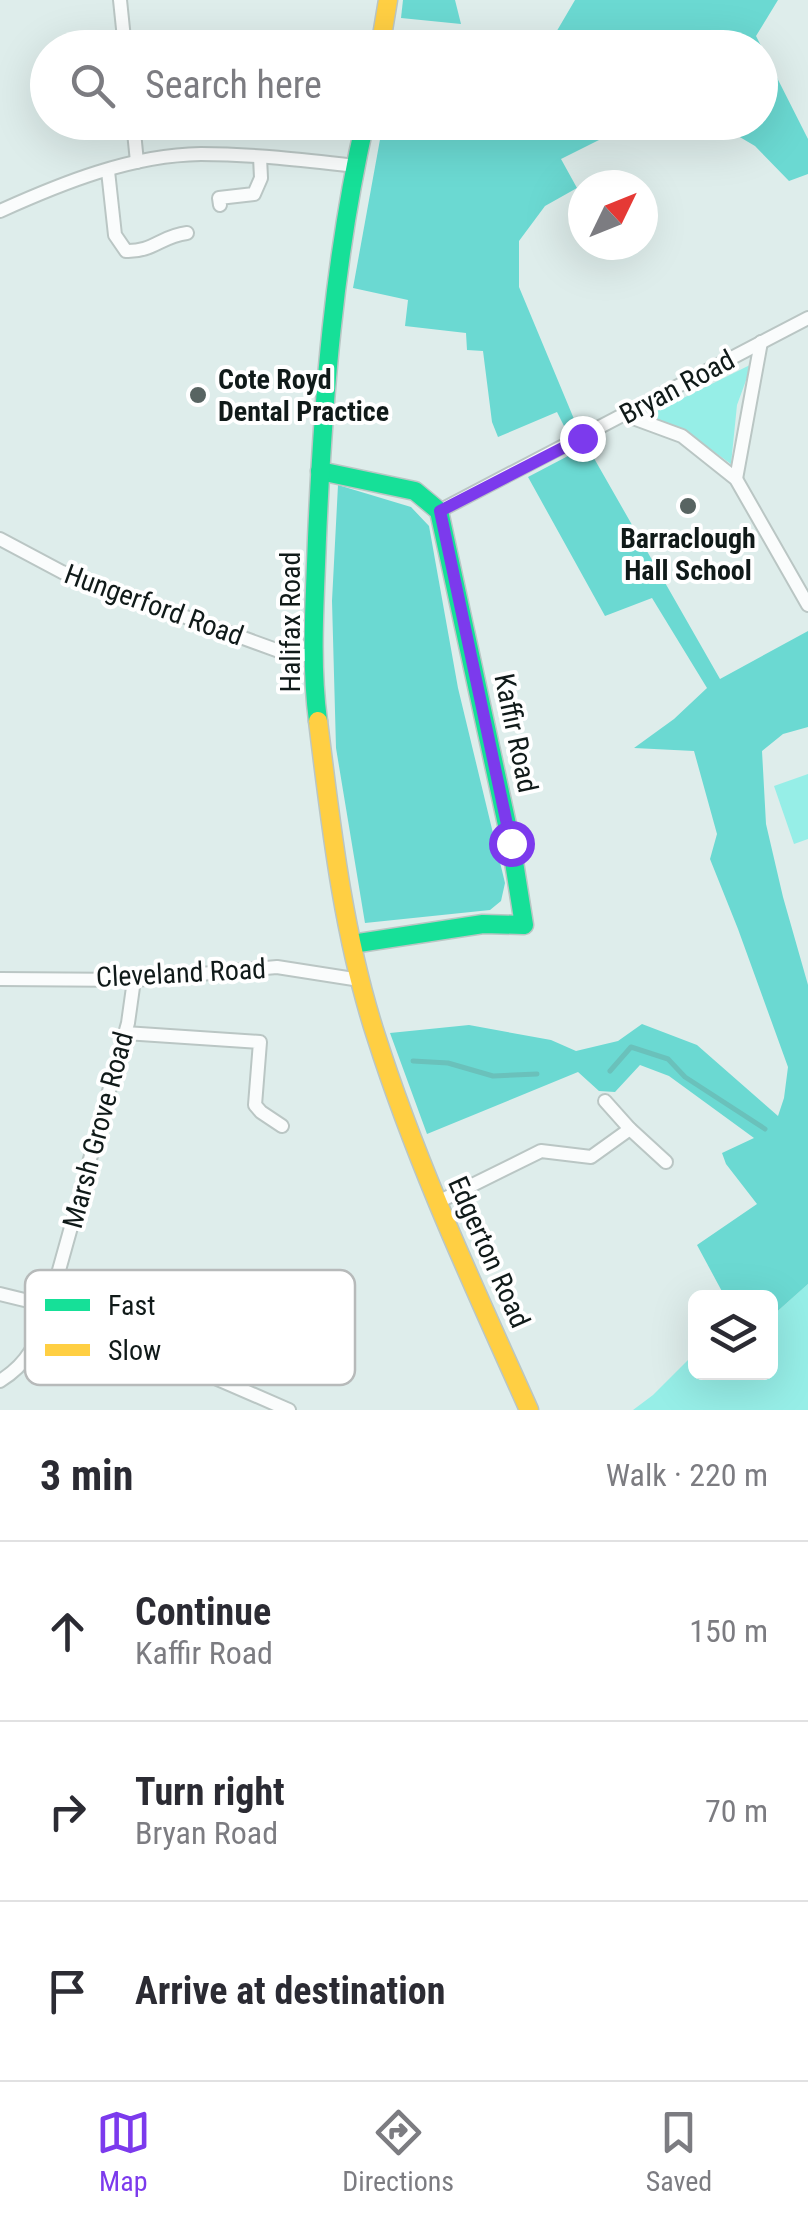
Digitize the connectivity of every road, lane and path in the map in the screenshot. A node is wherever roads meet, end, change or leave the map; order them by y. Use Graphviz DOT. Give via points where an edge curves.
graph roads {
  1 [pos="120,0"];
  2 [pos="388,0"];
  3 [pos="123,30"];
  4 [pos="383,30"];
  5 [pos="134,140"];
  6 [pos="361,140"];
  7 [pos="260,157"];
  8 [pos="137,162"];
  9 [pos="355,166"];
  10 [pos="108,171"];
  11 [pos="220,205"];
  12 [pos="0,211"];
  13 [pos="187,233"];
  14 [pos="808,318"];
  15 [pos="761,342"];
  16 [pos="624,415"];
  17 [pos="320,472"];
  18 [pos="736,480"];
  19 [pos="440,511"];
  20 [pos="0,539"];
  21 [pos="808,604"];
  22 [pos="314,655"];
  23 [pos="352,944"];
  24 [pos="0,979"];
  25 [pos="134,980"];
  26 [pos="360,980"];
  27 [pos="126,1034"];
  28 [pos="605,1101"];
  29 [pos="405,1115"];
  30 [pos="282,1126"];
  31 [pos="630,1129"];
  32 [pos="666,1162"];
  33 [pos="436,1203"];
  34 [pos="59,1270"];
  35 [pos="0,1294"];
  36 [pos="25,1300"];
  37 [pos="25,1358"];
  38 [pos="0,1381"];
  39 [pos="231,1385"];
  40 [pos="524,1406"];
  41 [pos="289,1410"];
  1 -- 3 [label="street"];
  2 -- 4 [label="main road"];
  5 -- 8 [label="street"];
  6 -- 9 [label="main road, Halifax Road"];
  7 -- 8 [label="street" via="198,154"];
  7 -- 9 [label="street"];
  7 -- 11 [label="street" via="254,194 219,198"];
  8 -- 10 [label="street"];
  9 -- 17 [label="main road, Halifax Road" via="331,328"];
  10 -- 12 [label="street"];
  10 -- 13 [label="street" via="114,236 126,251 141,252"];
  14 -- 15 [label="street, Bryan Road"];
  15 -- 16 [label="street, Bryan Road"];
  15 -- 18 [label="street"];
  16 -- 18 [label="street" via="682,436"];
  16 -- 19 [label="street, Bryan Road"];
  17 -- 19 [label="main road" via="416,491"];
  17 -- 22 [label="main road, Halifax Road"];
  18 -- 21 [label="street"];
  19 -- 23 [label="main road, Kaffir Road" via="524,925 483,924"];
  20 -- 22 [label="street, Hungerford Road" via="62,572 290,656"];
  22 -- 23 [label="main road, Halifax Road" via="328,800"];
  23 -- 26 [label="main road, Halifax Road"];
  24 -- 25 [label="street, Cleveland Road"];
  25 -- 26 [label="street, Cleveland Road" via="277,967"];
  25 -- 27 [label="street, Marsh Grove Road"];
  26 -- 29 [label="main road, Halifax Road"];
  27 -- 30 [label="street" via="260,1042 255,1105"];
  27 -- 34 [label="street, Marsh Grove Road"];
  28 -- 31 [label="street"];
  29 -- 33 [label="main road, Edgerton Road"];
  31 -- 32 [label="street"];
  31 -- 33 [label="street" via="590,1157 541,1151"];
  33 -- 40 [label="main road, Edgerton Road"];
  35 -- 36 [label="street"];
  37 -- 38 [label="street, Marsh Grove Road"];
  39 -- 41 [label="street"];
}
